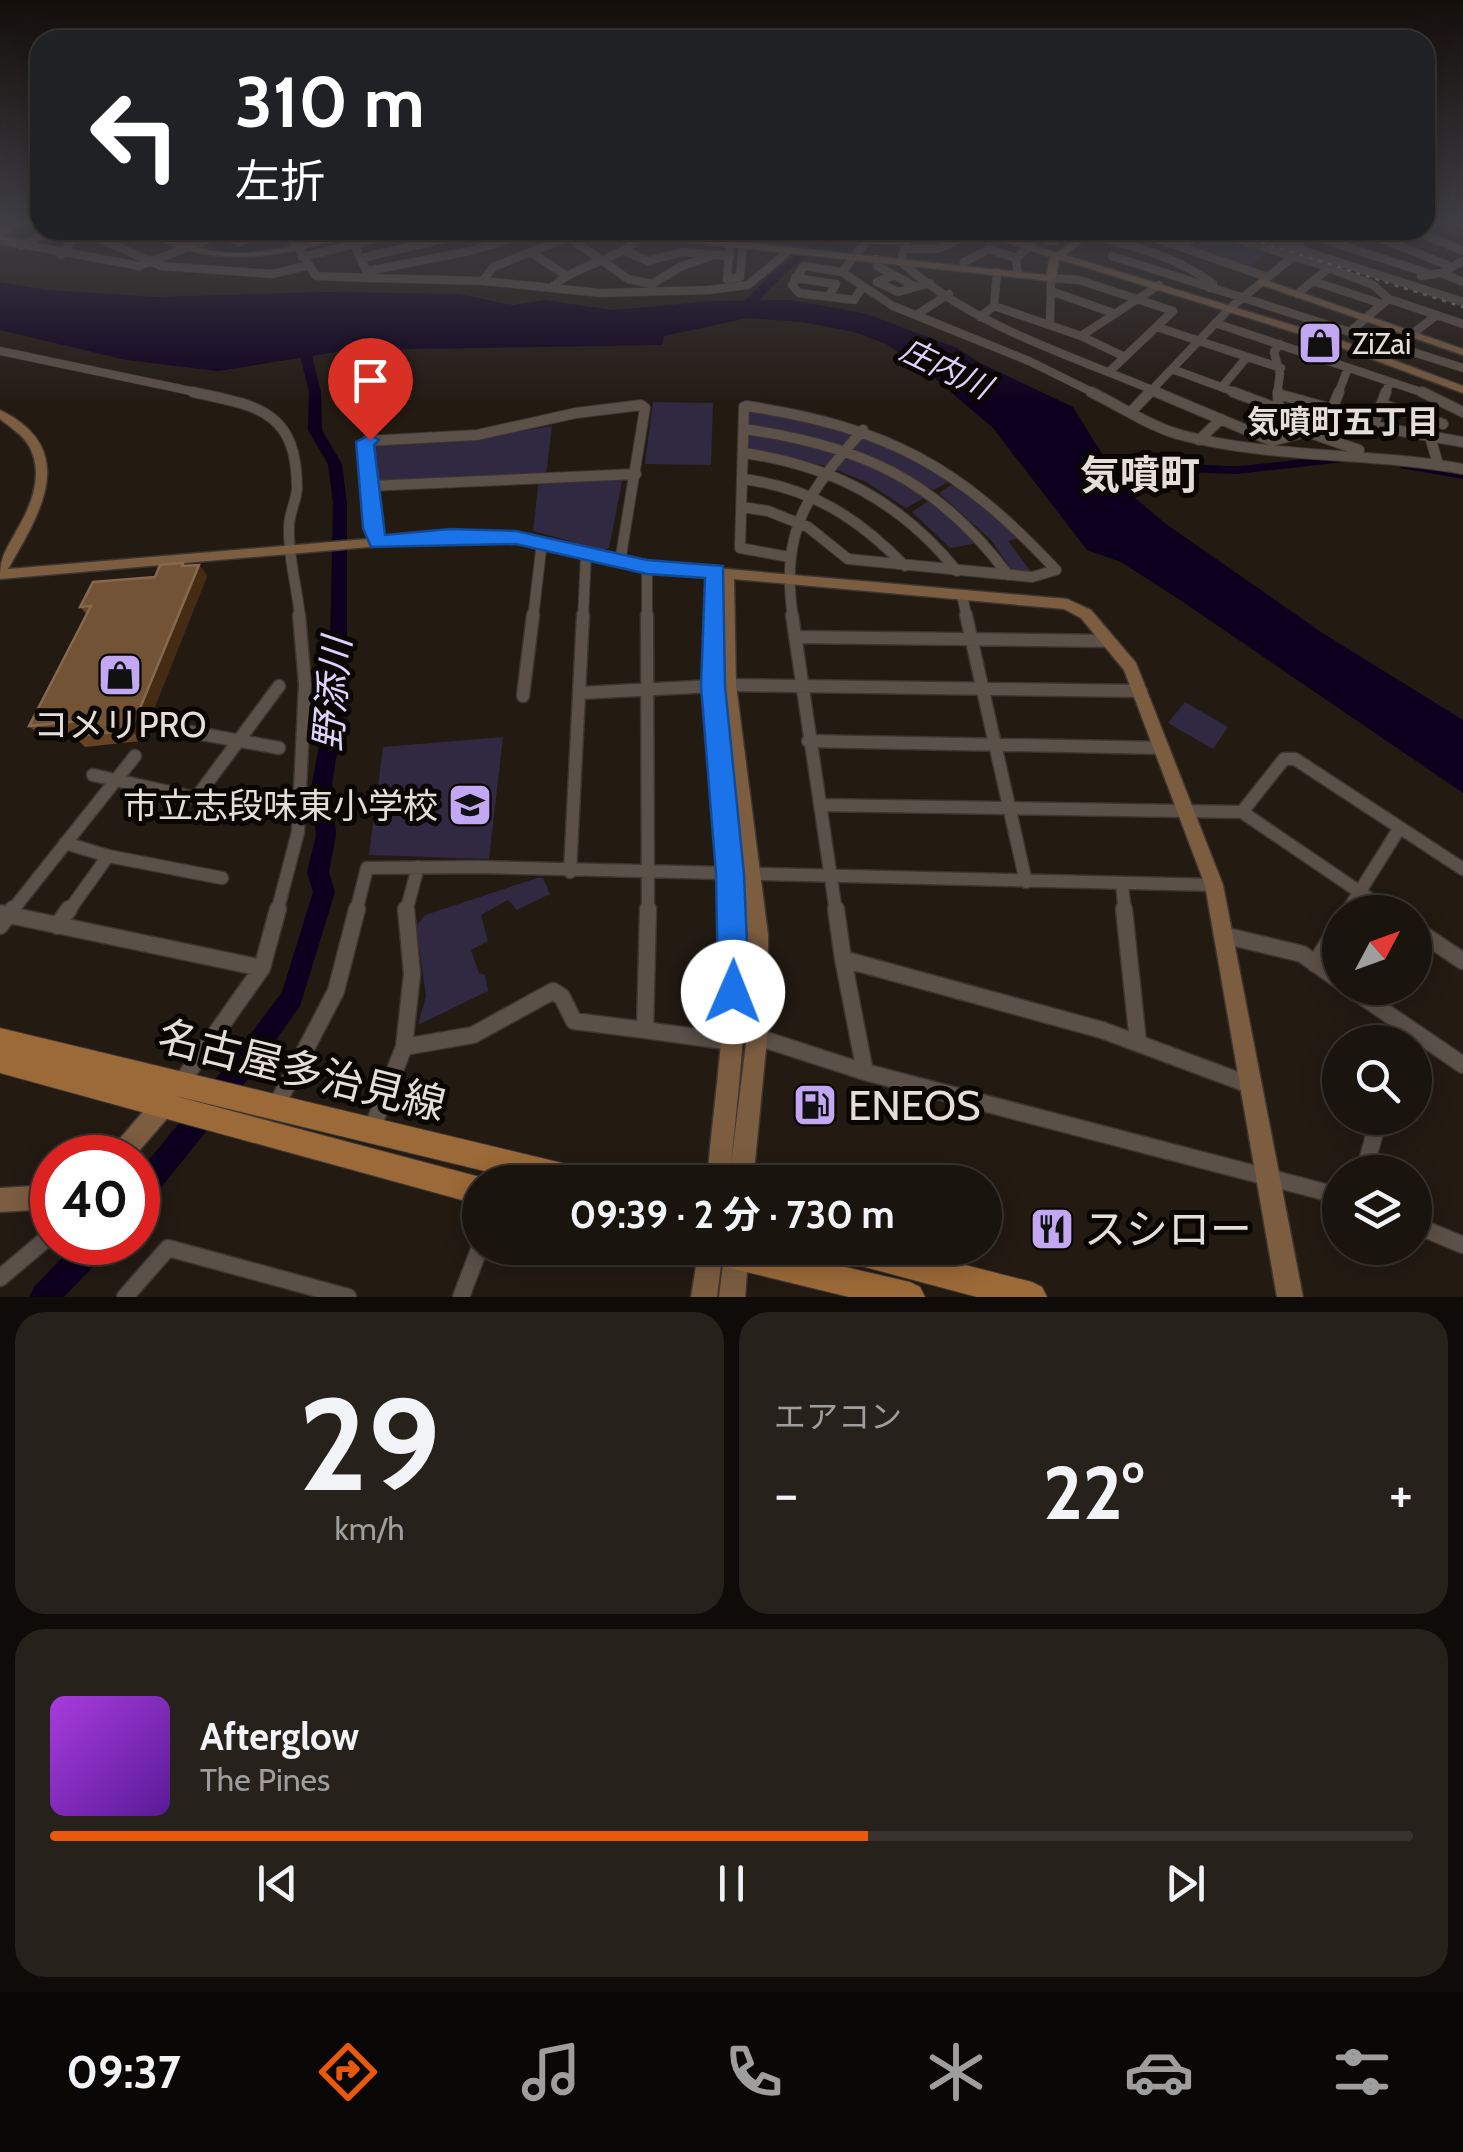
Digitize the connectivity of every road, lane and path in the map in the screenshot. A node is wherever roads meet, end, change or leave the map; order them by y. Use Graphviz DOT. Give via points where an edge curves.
graph roads {
  1 [pos="508,284"];
  2 [pos="555,284"];
  3 [pos="640,284"];
  4 [pos="658,284"];
  5 [pos="750,284"];
  6 [pos="793,284"];
  7 [pos="833,284"];
  8 [pos="859,284"];
  9 [pos="880,284"];
  10 [pos="910,284"];
  11 [pos="928,284"];
  12 [pos="931,284"];
  13 [pos="997,284"];
  14 [pos="1051,284"];
  15 [pos="1091,284"];
  16 [pos="1154,284"];
  17 [pos="1196,284"];
  18 [pos="1212,284"];
  19 [pos="1259,284"];
  20 [pos="1274,284"];
  21 [pos="1310,284"];
  22 [pos="1322,284"];
  23 [pos="1369,284"];
  24 [pos="1407,284"];
  25 [pos="1159,285"];
  26 [pos="863,286"];
  27 [pos="916,287"];
  28 [pos="551,288"];
  29 [pos="652,288"];
  30 [pos="1210,288"];
  31 [pos="1051,291"];
  32 [pos="949,294"];
  33 [pos="1298,294"];
  34 [pos="829,296"];
  35 [pos="1244,296"];
  36 [pos="1134,298"];
  37 [pos="1386,302"];
  38 [pos="1463,302"];
  39 [pos="994,306"];
  40 [pos="1230,308"];
  41 [pos="1113,313"];
  42 [pos="916,315"];
  43 [pos="1438,315"];
  44 [pos="980,316"];
  45 [pos="1366,318"];
  46 [pos="1215,323"];
  47 [pos="1463,324"];
  48 [pos="1050,325"];
  49 [pos="1157,327"];
  50 [pos="1352,330"];
  51 [pos="1412,334"];
  52 [pos="1081,336"];
  53 [pos="1198,340"];
  54 [pos="1333,340"];
  55 [pos="1384,341"];
  56 [pos="1280,344"];
  57 [pos="1048,346"];
  58 [pos="0,351"];
  59 [pos="1369,353"];
  60 [pos="1125,357"];
  61 [pos="1247,357"];
  62 [pos="1319,359"];
  63 [pos="1029,360"];
  64 [pos="1461,361"];
  65 [pos="1280,368"];
  66 [pos="1348,368"];
  67 [pos="1172,369"];
  68 [pos="1110,372"];
  69 [pos="1390,382"];
  70 [pos="1222,388"];
  71 [pos="1151,390"];
  72 [pos="1463,390"];
  73 [pos="1278,394"];
  74 [pos="1382,404"];
  75 [pos="1274,407"];
  76 [pos="1332,410"];
  77 [pos="1130,412"];
  78 [pos="1463,412"];
  79 [pos="0,413"];
  80 [pos="1221,420"];
  81 [pos="1376,420"];
  82 [pos="1444,424"];
  83 [pos="744,429"];
  84 [pos="862,430"];
  85 [pos="1306,432"];
  86 [pos="1430,436"];
  87 [pos="1199,440"];
  88 [pos="1448,440"];
  89 [pos="1463,442"];
  90 [pos="1274,446"];
  91 [pos="846,449"];
  92 [pos="744,453"];
  93 [pos="1372,455"];
  94 [pos="1438,464"];
  95 [pos="1463,469"];
  96 [pos="829,471"];
  97 [pos="636,474"];
  98 [pos="743,479"];
  99 [pos="368,486"];
  100 [pos="810,494"];
  101 [pos="742,506"];
  102 [pos="796,522"];
  103 [pos="378,542"];
  104 [pos="542,542"];
  105 [pos="295,549"];
  106 [pos="586,554"];
  107 [pos="788,556"];
  108 [pos="620,562"];
  109 [pos="905,566"];
  110 [pos="647,567"];
  111 [pos="927,568"];
  112 [pos="957,571"];
  113 [pos="0,572"];
  114 [pos="722,572"];
  115 [pos="1008,575"];
  116 [pos="787,580"];
  117 [pos="928,592"];
  118 [pos="962,595"];
  119 [pos="796,637"];
  120 [pos="974,640"];
  121 [pos="1108,641"];
  122 [pos="721,685"];
  123 [pos="279,686"];
  124 [pos="800,687"];
  125 [pos="648,688"];
  126 [pos="984,690"];
  127 [pos="1141,691"];
  128 [pos="580,693"];
  129 [pos="523,696"];
  130 [pos="191,732"];
  131 [pos="239,740"];
  132 [pos="808,741"];
  133 [pos="996,746"];
  134 [pos="279,748"];
  135 [pos="1163,748"];
  136 [pos="135,756"];
  137 [pos="94,775"];
  138 [pos="116,782"];
  139 [pos="196,798"];
  140 [pos="820,805"];
  141 [pos="246,808"];
  142 [pos="1011,810"];
  143 [pos="1188,812"];
  144 [pos="1242,812"];
  145 [pos="1398,829"];
  146 [pos="65,844"];
  147 [pos="108,856"];
  148 [pos="418,867"];
  149 [pos="1463,870"];
  150 [pos="570,872"];
  151 [pos="650,872"];
  152 [pos="730,874"];
  153 [pos="752,874"];
  154 [pos="222,878"];
  155 [pos="829,878"];
  156 [pos="1026,882"];
  157 [pos="1122,884"];
  158 [pos="1214,885"];
  159 [pos="1360,892"];
  160 [pos="1358,895"];
  161 [pos="1364,895"];
  162 [pos="3,918"];
  163 [pos="57,926"];
  164 [pos="1223,936"];
  165 [pos="1432,941"];
  166 [pos="1322,953"];
  167 [pos="843,959"];
  168 [pos="1463,962"];
  169 [pos="1315,964"];
  170 [pos="262,968"];
  171 [pos="1322,969"];
  172 [pos="1375,1005"];
  173 [pos="1404,1025"];
  174 [pos="645,1030"];
  175 [pos="757,1037"];
  176 [pos="0,1040"];
  177 [pos="732,1042"];
  178 [pos="1138,1042"];
  179 [pos="1432,1044"];
  180 [pos="404,1047"];
  181 [pos="0,1061"];
  182 [pos="1463,1065"];
  183 [pos="864,1072"];
  184 [pos="1250,1085"];
  185 [pos="182,1096"];
  186 [pos="266,1103"];
  187 [pos="372,1130"];
  188 [pos="142,1135"];
  189 [pos="515,1165"];
  190 [pos="720,1165"];
  191 [pos="743,1165"];
  192 [pos="1268,1180"];
  193 [pos="462,1185"];
  194 [pos="1322,1192"];
  195 [pos="30,1199"];
  196 [pos="0,1200"];
  197 [pos="1432,1231"];
  198 [pos="1463,1245"];
  199 [pos="30,1253"];
  200 [pos="473,1265"];
  201 [pos="715,1265"];
  202 [pos="724,1265"];
  203 [pos="783,1265"];
  204 [pos="911,1265"];
  205 [pos="0,1278"];
  206 [pos="125,1297"];
  207 [pos="348,1297"];
  208 [pos="461,1297"];
  209 [pos="704,1297"];
  210 [pos="732,1297"];
  211 [pos="910,1297"];
  212 [pos="1032,1297"];
  213 [pos="1290,1297"];
  1 -- 28 [label="street"];
  2 -- 28 [label="street"];
  3 -- 29 [label="street"];
  4 -- 29 [label="street"];
  5 -- 29 [label="street"];
  6 -- 34 [label="street" via="799,293"];
  7 -- 34 [label="street"];
  8 -- 26 [label="street"];
  9 -- 27 [label="street" via="898,292"];
  10 -- 27 [label="street"];
  11 -- 27 [label="street"];
  12 -- 32 [label="street"];
  13 -- 39 [label="street"];
  14 -- 31 [label="street"];
  15 -- 36 [label="street"];
  16 -- 25 [label="street"];
  17 -- 30 [label="street"];
  18 -- 30 [label="street"];
  19 -- 35 [label="street"];
  20 -- 33 [label="street"];
  21 -- 33 [label="street"];
  22 -- 37 [label="street"];
  23 -- 37 [label="street"];
  24 -- 38 [label="street"];
  25 -- 36 [label="street"];
  25 -- 40 [label="street"];
  26 -- 34 [label="street" via="854,300"];
  26 -- 42 [label="street"];
  28 -- 29 [label="street"];
  30 -- 35 [label="street"];
  31 -- 41 [label="street"];
  31 -- 48 [label="street"];
  32 -- 42 [label="street"];
  32 -- 44 [label="street"];
  33 -- 45 [label="street"];
  35 -- 40 [label="street"];
  35 -- 50 [label="street"];
  36 -- 41 [label="street"];
  36 -- 49 [label="street" via="1173,311"];
  37 -- 43 [label="street"];
  37 -- 45 [label="street"];
  39 -- 44 [label="street"];
  39 -- 48 [label="street"];
  40 -- 46 [label="street"];
  40 -- 54 [label="street"];
  41 -- 52 [label="street"];
  42 -- 63 [label="street"];
  43 -- 47 [label="street"];
  43 -- 51 [label="street"];
  44 -- 57 [label="street"];
  45 -- 50 [label="street"];
  45 -- 51 [label="street"];
  46 -- 53 [label="street"];
  46 -- 56 [label="street"];
  48 -- 52 [label="street"];
  49 -- 53 [label="street"];
  49 -- 60 [label="street"];
  50 -- 55 [label="street"];
  51 -- 64 [label="street"];
  52 -- 60 [label="street"];
  53 -- 61 [label="street"];
  53 -- 67 [label="street"];
  54 -- 59 [label="street"];
  54 -- 62 [label="street"];
  55 -- 59 [label="street"];
  55 -- 64 [label="street"];
  56 -- 62 [label="street"];
  56 -- 65 [label="street" via="1274,352"];
  57 -- 63 [label="street"];
  57 -- 68 [label="street"];
  58 -- 105 [label="street" via="262,408 292,440 296,494 288,511"];
  59 -- 72 [label="street"];
  60 -- 68 [label="street"];
  61 -- 65 [label="street"];
  61 -- 70 [label="street"];
  62 -- 66 [label="street"];
  63 -- 77 [label="street"];
  65 -- 73 [label="street"];
  66 -- 69 [label="street"];
  66 -- 76 [label="street"];
  67 -- 70 [label="street"];
  67 -- 71 [label="street"];
  68 -- 71 [label="street"];
  69 -- 74 [label="street"];
  69 -- 78 [label="street"];
  70 -- 75 [label="street"];
  71 -- 77 [label="street"];
  71 -- 80 [label="street"];
  73 -- 75 [label="street"];
  73 -- 76 [label="street"];
  74 -- 81 [label="street"];
  74 -- 82 [label="street"];
  75 -- 85 [label="street" via="1279,422"];
  76 -- 81 [label="street"];
  77 -- 87 [label="street"];
  78 -- 82 [label="street"];
  79 -- 113 [label="street" via="34,442 43,466 38,504"];
  80 -- 87 [label="street"];
  80 -- 90 [label="street"];
  81 -- 86 [label="street" via="1373,426"];
  82 -- 88 [label="street"];
  83 -- 84 [label="street" via="747,406"];
  83 -- 91 [label="street"];
  83 -- 92 [label="street"];
  84 -- 91 [label="street"];
  84 -- 115 [label="street" via="906,445 958,477 1056,570"];
  85 -- 90 [label="street"];
  85 -- 93 [label="street"];
  86 -- 88 [label="street"];
  86 -- 94 [label="street"];
  87 -- 90 [label="street"];
  88 -- 89 [label="street"];
  90 -- 93 [label="street"];
  91 -- 96 [label="street"];
  91 -- 115 [label="street" via="904,474 948,504"];
  92 -- 96 [label="street"];
  92 -- 98 [label="street"];
  93 -- 94 [label="street"];
  94 -- 95 [label="street"];
  96 -- 100 [label="street"];
  96 -- 112 [label="street" via="906,514"];
  97 -- 99 [label="street"];
  97 -- 99 [label="street" via="641,405 477,435 366,441"];
  97 -- 108 [label="street"];
  98 -- 100 [label="street"];
  98 -- 101 [label="street"];
  99 -- 103 [label="street"];
  100 -- 102 [label="street"];
  100 -- 109 [label="street" via="864,524"];
  101 -- 102 [label="street"];
  101 -- 107 [label="street" via="741,551"];
  102 -- 107 [label="street"];
  102 -- 109 [label="street" via="848,559"];
  103 -- 104 [label="street" via="450,536"];
  103 -- 105 [label="street"];
  104 -- 106 [label="street"];
  104 -- 129 [label="street"];
  105 -- 113 [label="street"];
  105 -- 170 [label="street" via="288,564 296,575 305,684 300,816"];
  106 -- 108 [label="street"];
  106 -- 128 [label="street"];
  107 -- 116 [label="street"];
  108 -- 110 [label="street"];
  109 -- 111 [label="street"];
  110 -- 114 [label="street"];
  110 -- 125 [label="street"];
  111 -- 112 [label="street"];
  111 -- 117 [label="street"];
  112 -- 115 [label="street"];
  114 -- 116 [label="street"];
  114 -- 122 [label="street"];
  116 -- 117 [label="street"];
  116 -- 119 [label="street"];
  117 -- 118 [label="street"];
  118 -- 120 [label="street"];
  118 -- 121 [label="street" via="1067,604 1086,614"];
  119 -- 120 [label="street"];
  119 -- 124 [label="street"];
  120 -- 121 [label="street"];
  120 -- 126 [label="street"];
  121 -- 127 [label="street"];
  122 -- 124 [label="street"];
  122 -- 125 [label="street"];
  122 -- 152 [label="street"];
  122 -- 153 [label="street"];
  123 -- 131 [label="street"];
  124 -- 126 [label="street"];
  124 -- 132 [label="street"];
  125 -- 128 [label="street"];
  125 -- 151 [label="street"];
  126 -- 127 [label="street"];
  126 -- 133 [label="street"];
  127 -- 135 [label="street"];
  128 -- 150 [label="street"];
  130 -- 131 [label="street"];
  131 -- 134 [label="street"];
  131 -- 139 [label="street"];
  132 -- 133 [label="street"];
  132 -- 140 [label="street"];
  133 -- 135 [label="street"];
  133 -- 142 [label="street"];
  135 -- 143 [label="street"];
  136 -- 138 [label="street"];
  137 -- 138 [label="street"];
  138 -- 139 [label="street"];
  138 -- 146 [label="street"];
  139 -- 141 [label="street"];
  140 -- 142 [label="street"];
  140 -- 155 [label="street"];
  142 -- 143 [label="street"];
  142 -- 156 [label="street"];
  143 -- 144 [label="street"];
  143 -- 158 [label="street"];
  144 -- 145 [label="street" via="1289,758"];
  144 -- 159 [label="street"];
  145 -- 149 [label="street"];
  145 -- 159 [label="street"];
  146 -- 147 [label="street"];
  146 -- 162 [label="street"];
  147 -- 154 [label="street"];
  147 -- 163 [label="street"];
  148 -- 150 [label="street"];
  148 -- 180 [label="street" via="405,914 412,974"];
  148 -- 186 [label="street" via="365,870 336,991"];
  150 -- 151 [label="street"];
  151 -- 152 [label="street"];
  151 -- 174 [label="street"];
  152 -- 153 [label="street"];
  152 -- 177 [label="street"];
  153 -- 155 [label="street"];
  153 -- 175 [label="street"];
  155 -- 156 [label="street"];
  155 -- 167 [label="street"];
  156 -- 157 [label="street"];
  157 -- 158 [label="street"];
  157 -- 178 [label="street"];
  158 -- 164 [label="street"];
  159 -- 160 [label="street"];
  159 -- 161 [label="street"];
  162 -- 163 [label="street"];
  163 -- 170 [label="street"];
  164 -- 169 [label="street" via="1302,954"];
  164 -- 184 [label="street"];
  165 -- 168 [label="street"];
  166 -- 169 [label="street"];
  167 -- 178 [label="street"];
  167 -- 183 [label="street"];
  169 -- 171 [label="street"];
  170 -- 185 [label="street"];
  172 -- 173 [label="street"];
  174 -- 177 [label="street"];
  174 -- 180 [label="street" via="574,1021 553,991 473,1034"];
  175 -- 183 [label="street"];
  175 -- 191 [label="street"];
  176 -- 185 [label="main road, 名古屋多治見線"];
  177 -- 190 [label="street"];
  178 -- 184 [label="street"];
  179 -- 182 [label="street"];
  180 -- 187 [label="street"];
  181 -- 185 [label="main road, 名古屋多治見線"];
  183 -- 192 [label="street"];
  184 -- 192 [label="street"];
  185 -- 186 [label="main road, 名古屋多治見線"];
  185 -- 188 [label="street"];
  185 -- 193 [label="main road, 名古屋多治見線" via="238,1124"];
  186 -- 187 [label="main road, 名古屋多治見線"];
  187 -- 189 [label="main road, 名古屋多治見線"];
  192 -- 194 [label="street"];
  192 -- 213 [label="street"];
  195 -- 196 [label="street"];
  197 -- 198 [label="street"];
  199 -- 205 [label="street"];
  200 -- 208 [label="street"];
  201 -- 209 [label="street"];
  202 -- 210 [label="street"];
  203 -- 211 [label="main road"];
  204 -- 212 [label="main road"];
  206 -- 207 [label="street" via="168,1248"];
}
